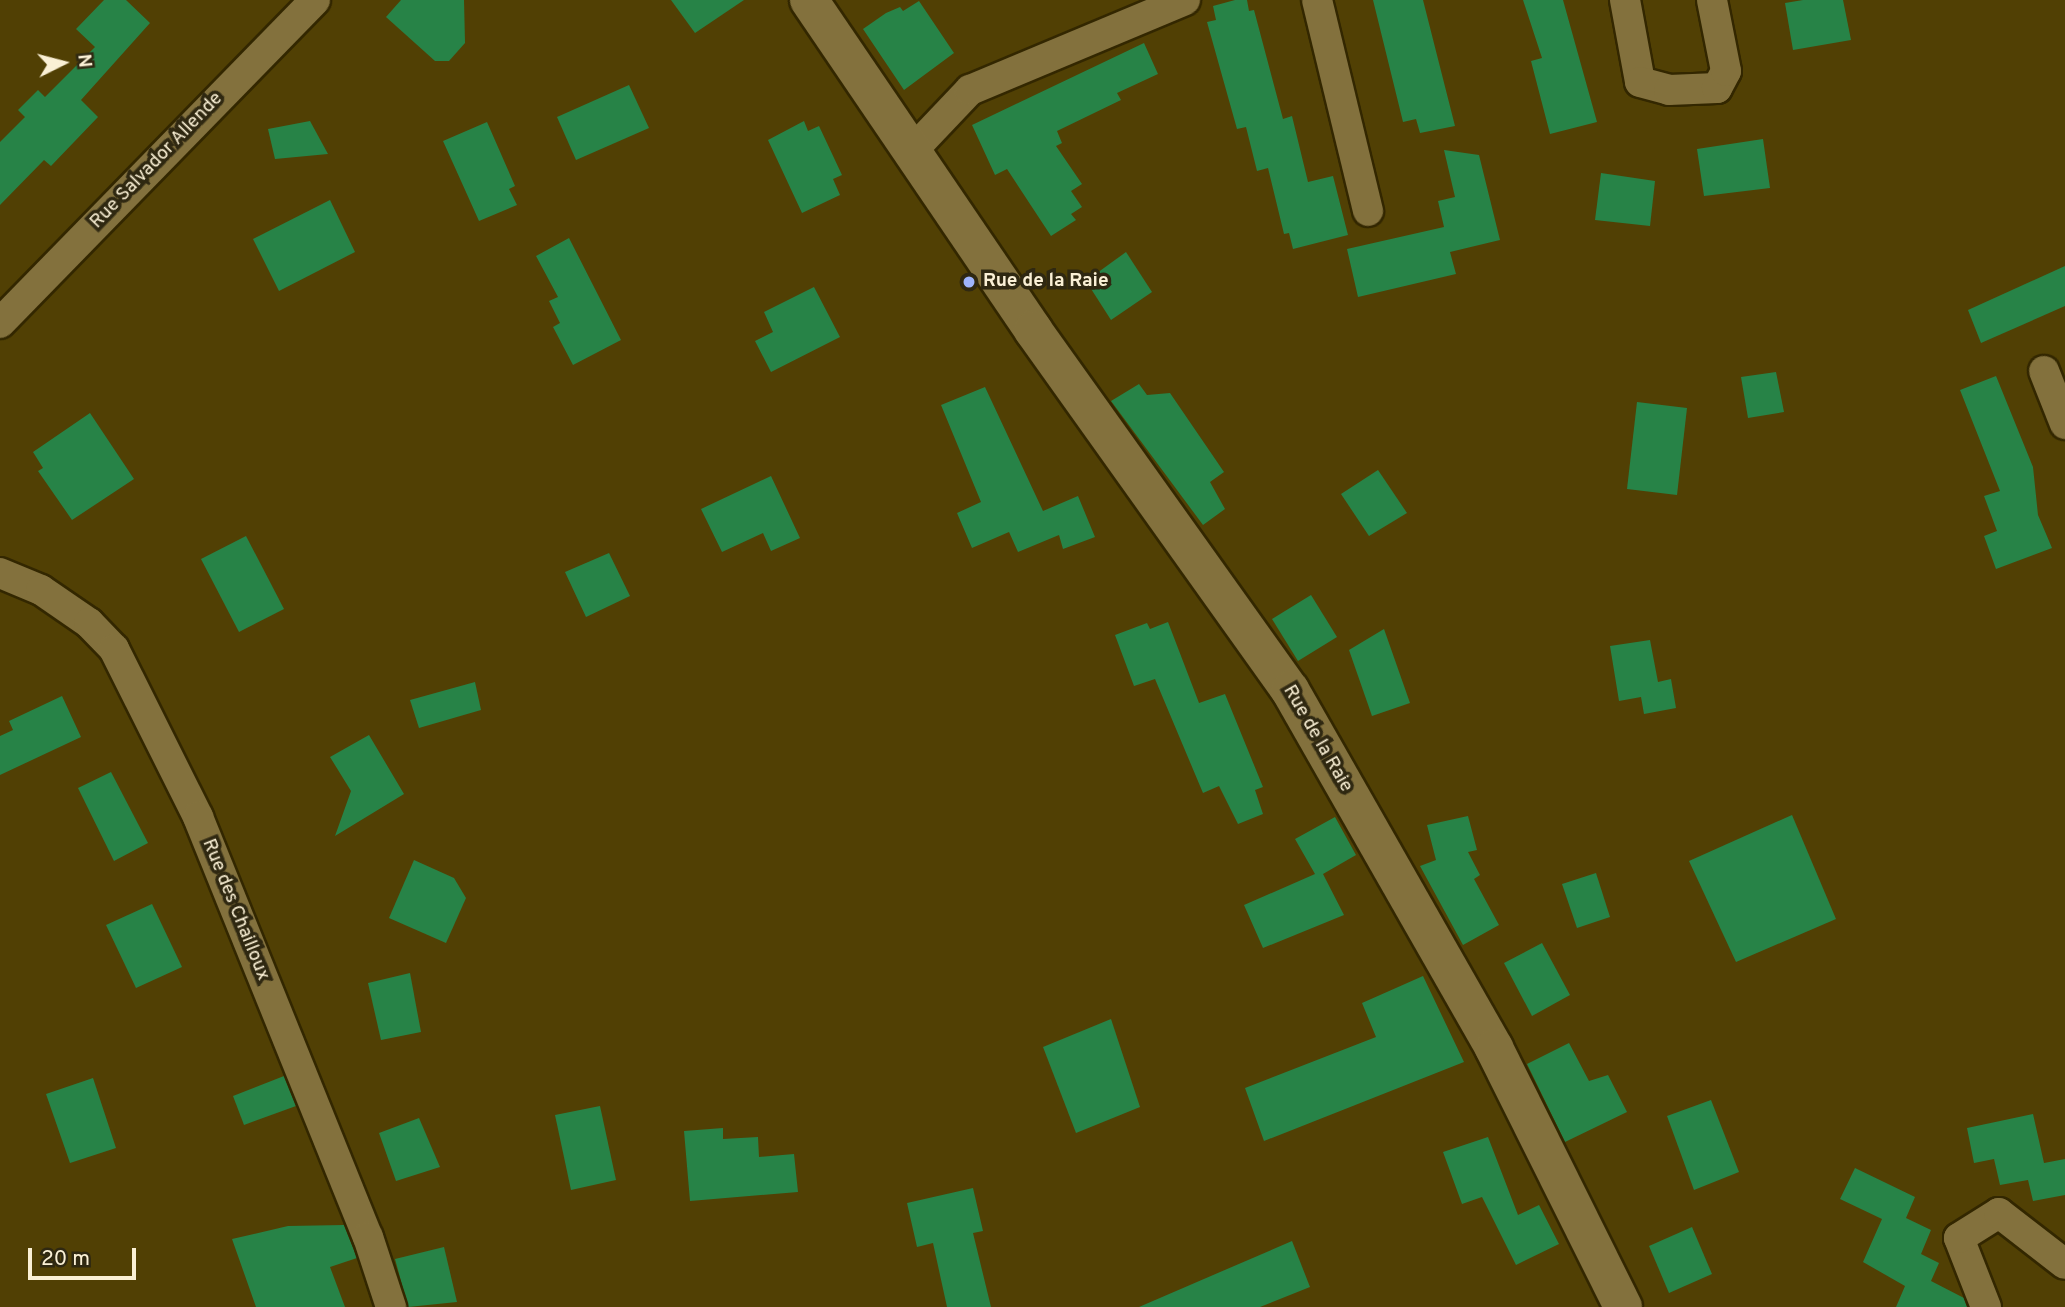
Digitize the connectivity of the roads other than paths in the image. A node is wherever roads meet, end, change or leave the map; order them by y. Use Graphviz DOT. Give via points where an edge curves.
graph roads {
  1 [pos="315,0"];
  2 [pos="809,0"];
  3 [pos="1185,0"];
  4 [pos="1317,0"];
  5 [pos="1625,0"];
  6 [pos="1713,0"];
  7 [pos="912,150"];
  8 [pos="1368,211"];
  9 [pos="0,323"];
  10 [pos="2044,371"];
  11 [pos="2065,424"];
  12 [pos="0,573"];
  13 [pos="2065,1264"];
  14 [pos="391,1307"];
  15 [pos="1623,1307"];
  16 [pos="1986,1307"];
  1 -- 9 [label="street, Rue Salvador Allende"];
  2 -- 7 [label="street, Rue de la Raie"];
  3 -- 7 [label="street" via="970,90"];
  4 -- 8 [label="street"];
  5 -- 6 [label="street" via="1640,82 1669,90 1717,88 1726,71"];
  7 -- 15 [label="street, Rue de la Raie" via="1033,330 1290,690 1494,1048"];
  10 -- 11 [label="street"];
  12 -- 14 [label="street, Rue des Chailloux" via="41,590 89,624 114,649 198,817 368,1237"];
  13 -- 16 [label="street" via="1999,1213 1959,1238"];
}
